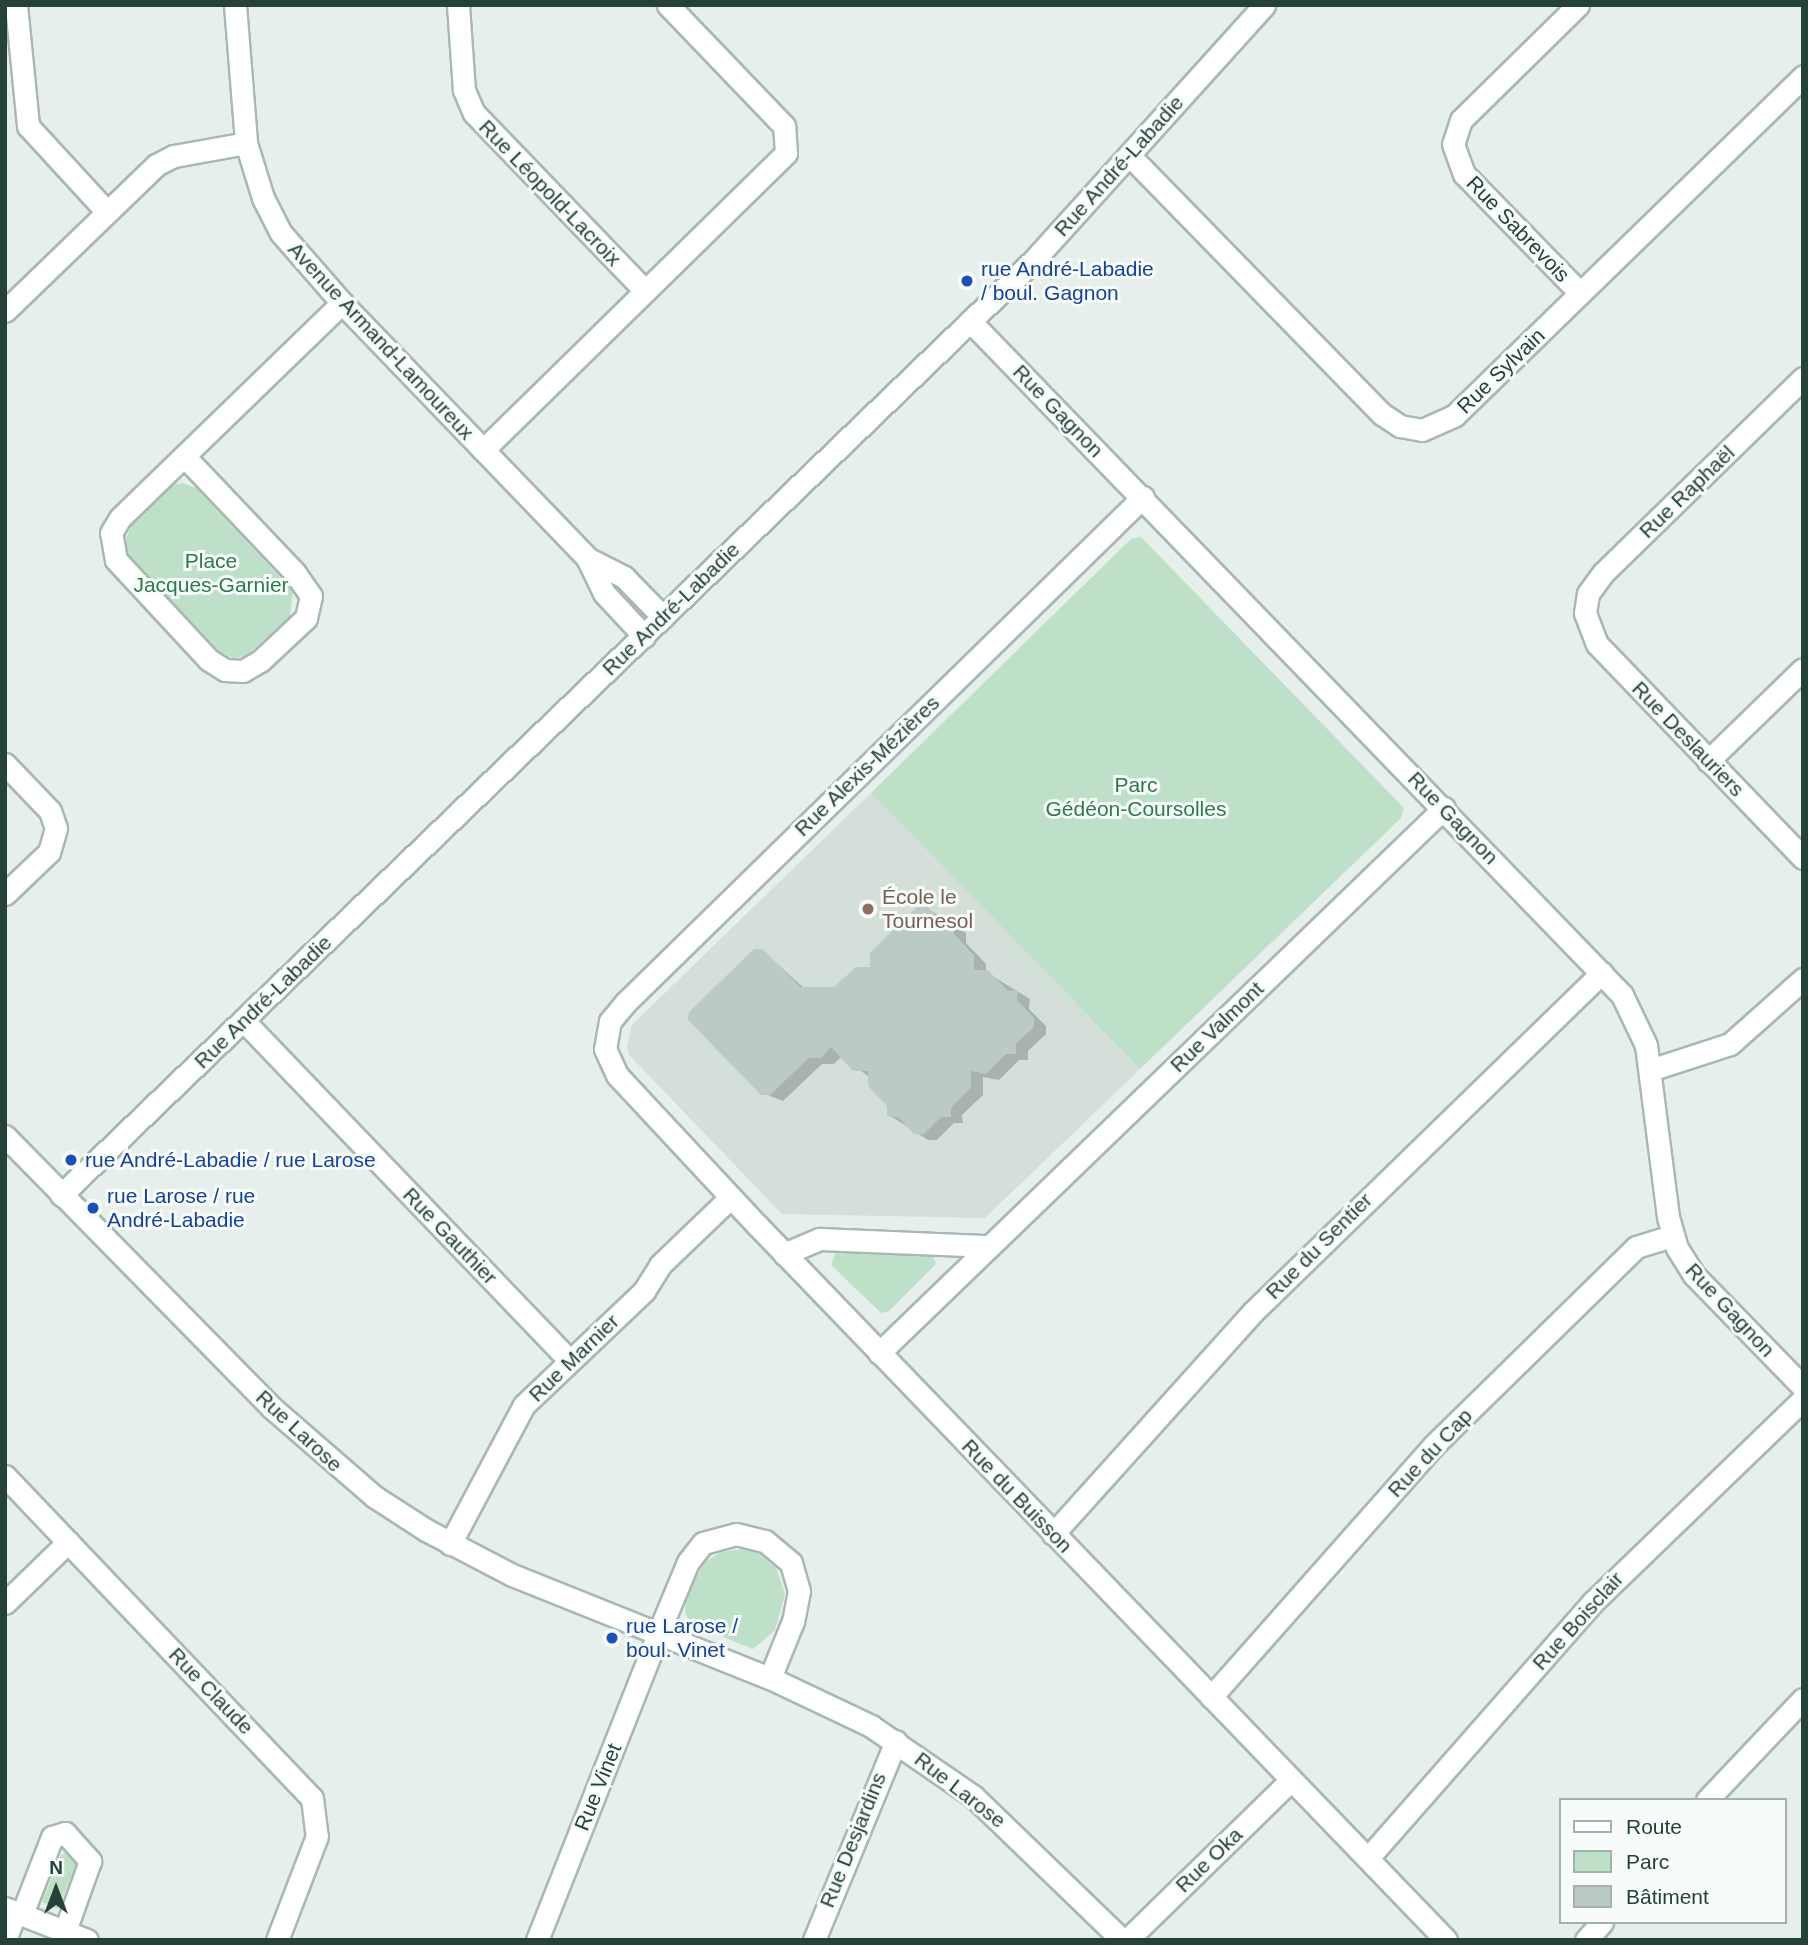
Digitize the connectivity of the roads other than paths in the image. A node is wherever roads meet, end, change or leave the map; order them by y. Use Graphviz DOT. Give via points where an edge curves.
graph roads {
  1 [pos="16,5"];
  2 [pos="235,5"];
  3 [pos="458,5"];
  4 [pos="668,5"];
  5 [pos="1264,5"];
  6 [pos="1578,5"];
  7 [pos="1803,76"];
  8 [pos="246,143"];
  9 [pos="1130,156"];
  10 [pos="107,212"];
  11 [pos="645,291"];
  12 [pos="1580,293"];
  13 [pos="342,303"];
  14 [pos="5,311"];
  15 [pos="970,321"];
  16 [pos="1803,378"];
  17 [pos="484,450"];
  18 [pos="185,457"];
  19 [pos="1143,497"];
  20 [pos="587,558"];
  21 [pos="1584,614"];
  22 [pos="663,617"];
  23 [pos="644,636"];
  24 [pos="1803,669"];
  25 [pos="1708,761"];
  26 [pos="5,764"];
  27 [pos="1444,808"];
  28 [pos="1803,858"];
  29 [pos="5,894"];
  30 [pos="1602,973"];
  31 [pos="1803,979"];
  32 [pos="243,1020"];
  33 [pos="605,1042"];
  34 [pos="1650,1070"];
  35 [pos="5,1136"];
  36 [pos="61,1195"];
  37 [pos="731,1197"];
  38 [pos="1672,1236"];
  39 [pos="990,1245"];
  40 [pos="784,1254"];
  41 [pos="879,1353"];
  42 [pos="570,1361"];
  43 [pos="1803,1387"];
  44 [pos="1803,1399"];
  45 [pos="5,1476"];
  46 [pos="1054,1534"];
  47 [pos="68,1542"];
  48 [pos="450,1544"];
  49 [pos="5,1602"];
  50 [pos="658,1634"];
  51 [pos="770,1678"];
  52 [pos="1211,1697"];
  53 [pos="1803,1699"];
  54 [pos="896,1741"];
  55 [pos="1292,1780"];
  56 [pos="1709,1798"];
  57 [pos="1368,1858"];
  58 [pos="14,1912"];
  59 [pos="1600,1924"];
  60 [pos="65,1931"];
  61 [pos="5,1940"];
  62 [pos="87,1940"];
  63 [pos="277,1940"];
  64 [pos="537,1940"];
  65 [pos="814,1940"];
  66 [pos="1124,1940"];
  67 [pos="1446,1940"];
  68 [pos="1586,1940"];
  1 -- 10 [label="street" via="28,126"];
  2 -- 8 [label="street, Avenue Armand-Lamoureux"];
  3 -- 11 [label="street, Rue Léopold-Lacroix" via="464,90 474,113"];
  4 -- 11 [label="street" via="776,117 788,142 779,162"];
  5 -- 9 [label="street, Rue André-Labadie"];
  6 -- 12 [label="street, Rue Sabrevois" via="1461,120 1453,144 1464,174"];
  7 -- 12 [label="street, Rue Sylvain"];
  8 -- 10 [label="street" via="168,158"];
  8 -- 13 [label="street, Avenue Armand-Lamoureux" via="263,198 281,233"];
  9 -- 12 [label="street, Rue Sylvain" via="1382,414 1408,429 1430,429 1450,420"];
  9 -- 15 [label="street, Rue André-Labadie"];
  10 -- 14 [label="street"];
  11 -- 17 [label="street"];
  13 -- 17 [label="street, Avenue Armand-Lamoureux"];
  13 -- 18 [label="street"];
  15 -- 19 [label="street, Rue Gagnon"];
  15 -- 22 [label="street, Rue André-Labadie"];
  16 -- 21 [label="street, Rue Raphaël" via="1603,573 1588,594"];
  17 -- 20 [label="street, Avenue Armand-Lamoureux"];
  18 -- 18 [label="street" via="117,523 111,550 119,565 214,665 243,671 255,666 306,618 311,596 295,573"];
  19 -- 27 [label="street, Rue Gagnon"];
  19 -- 33 [label="street, Rue Alexis-Mézières" via="645,982 614,1015"];
  20 -- 22 [label="street, Avenue Armand-Lamoureux" via="624,577"];
  20 -- 23 [label="street, Avenue Armand-Lamoureux" via="604,593"];
  21 -- 25 [label="street, Rue Deslauriers" via="1597,643"];
  22 -- 23 [label="street, Rue André-Labadie"];
  23 -- 32 [label="street, Rue André-Labadie"];
  24 -- 25 [label="street"];
  25 -- 28 [label="street, Rue Deslauriers"];
  26 -- 29 [label="street" via="50,811 56,828 49,852"];
  27 -- 30 [label="street, Rue Gagnon"];
  27 -- 39 [label="street, Rue Valmont"];
  30 -- 34 [label="street, Rue Gagnon" via="1637,1021"];
  30 -- 46 [label="street, Rue du Sentier" via="1264,1301"];
  31 -- 34 [label="street" via="1730,1044"];
  32 -- 36 [label="street, Rue André-Labadie"];
  32 -- 42 [label="street, Rue Gauthier"];
  33 -- 37 [label="street, Rue du Buisson" via="617,1075"];
  34 -- 38 [label="street, Rue Gagnon"];
  35 -- 36 [label="street, Rue Larose"];
  36 -- 48 [label="street, Rue Larose" via="304,1438 375,1497"];
  37 -- 40 [label="street, Rue du Buisson"];
  37 -- 42 [label="street, Rue Marnier" via="660,1265 645,1291"];
  38 -- 43 [label="street, Rue Gagnon" via="1694,1275"];
  38 -- 52 [label="street, Rue du Cap" via="1636,1247 1433,1446"];
  39 -- 40 [label="street" via="821,1239"];
  39 -- 41 [label="street, Rue Valmont"];
  40 -- 41 [label="street, Rue du Buisson"];
  41 -- 46 [label="street, Rue du Buisson"];
  42 -- 48 [label="street, Rue Marnier" via="511,1423"];
  44 -- 57 [label="street, Rue Boisclair" via="1599,1595"];
  45 -- 47 [label="street, Rue Claude"];
  46 -- 52 [label="street, Rue du Buisson"];
  47 -- 49 [label="street"];
  47 -- 63 [label="street, Rue Claude" via="312,1798 317,1836"];
  48 -- 50 [label="street, Rue Larose" via="512,1575"];
  50 -- 51 [label="street, Rue Larose"];
  50 -- 51 [label="street" via="688,1562 703,1543 736,1534 765,1541 791,1563 799,1591 793,1621"];
  50 -- 64 [label="street, Rue Vinet"];
  51 -- 54 [label="street, Rue Larose"];
  52 -- 55 [label="street, Rue du Buisson"];
  53 -- 56 [label="street"];
  54 -- 65 [label="street, Rue Desjardins"];
  54 -- 66 [label="street, Rue Larose" via="973,1796"];
  55 -- 57 [label="street, Rue du Buisson"];
  55 -- 66 [label="street, Rue Oka"];
  57 -- 67 [label="street, Rue du Buisson"];
  58 -- 60 [label="street"];
  58 -- 60 [label="street" via="54,1835 65,1833 90,1861"];
  58 -- 61 [label="street"];
  59 -- 68 [label="street"];
  60 -- 62 [label="street"];
}
